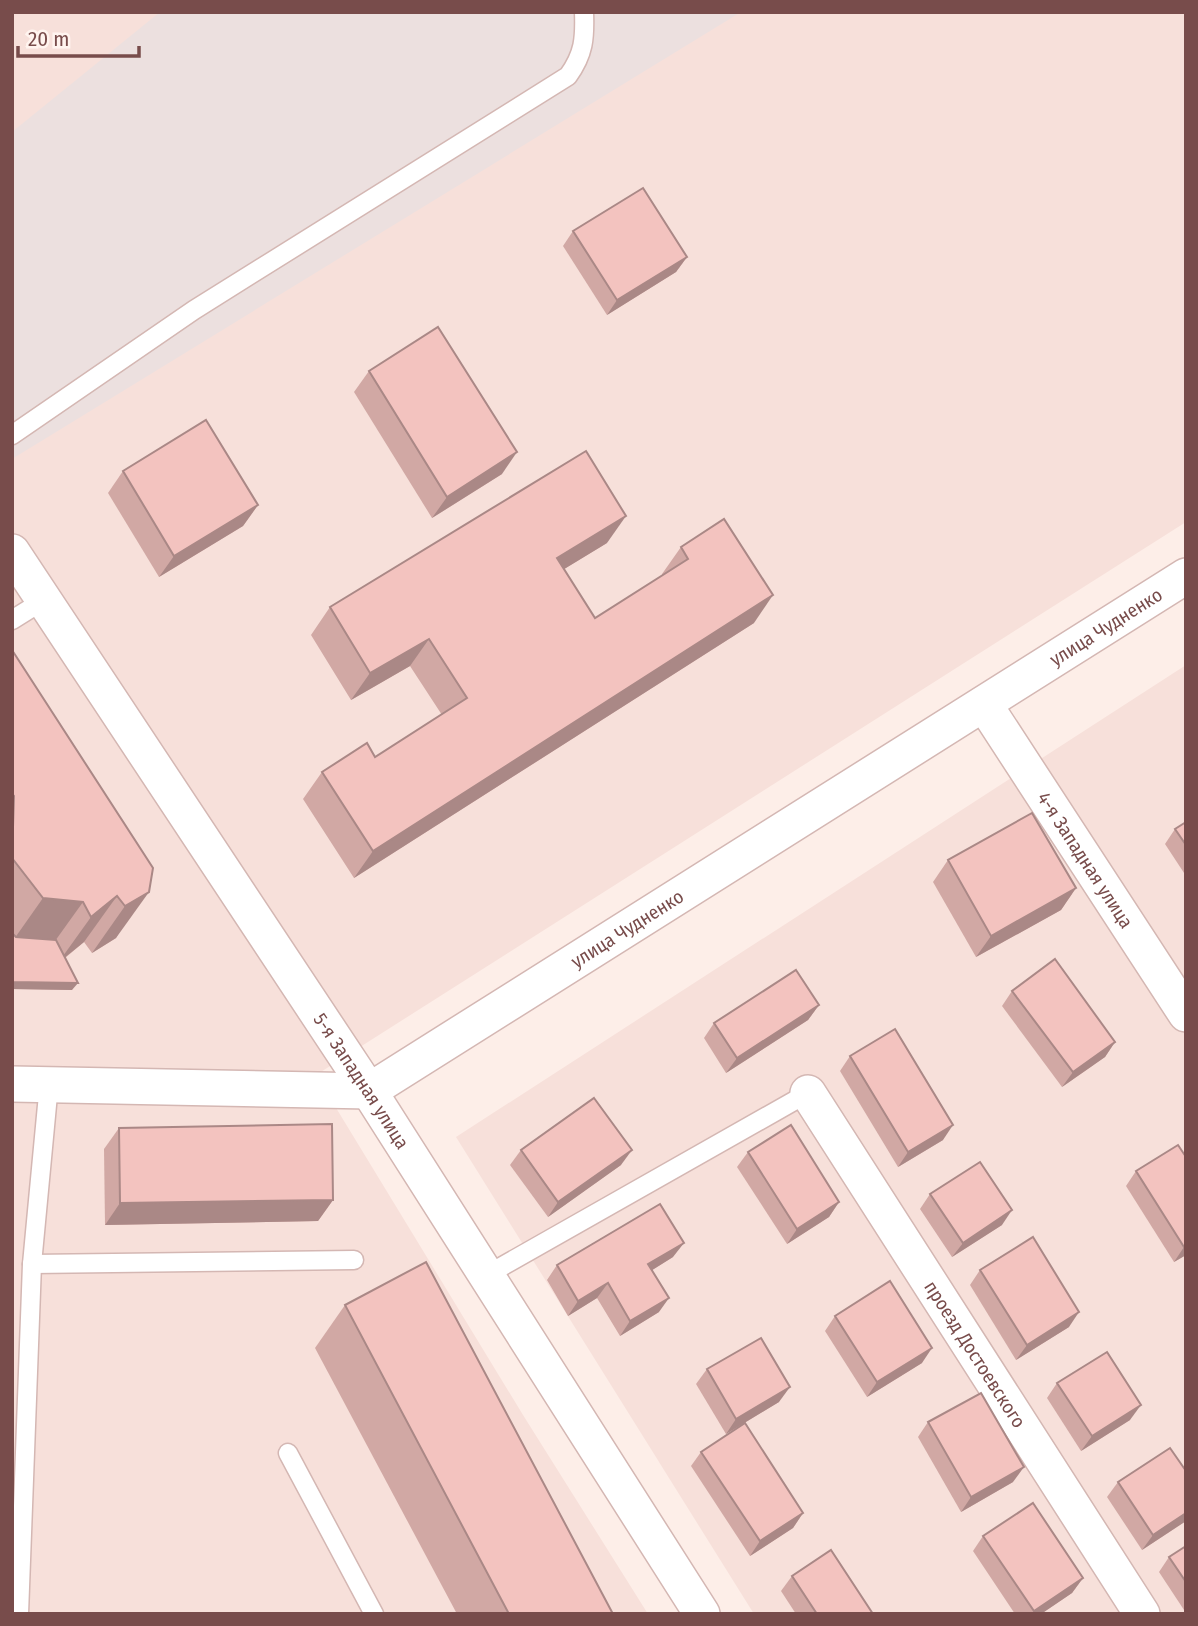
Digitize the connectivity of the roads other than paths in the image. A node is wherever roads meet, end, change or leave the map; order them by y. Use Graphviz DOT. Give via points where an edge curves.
graph roads {
  1 [pos="584,12"];
  2 [pos="12,435"];
  3 [pos="12,552"];
  4 [pos="1186,576"];
  5 [pos="44,600"];
  6 [pos="12,620"];
  7 [pos="984,704"];
  8 [pos="1186,1014"];
  9 [pos="12,1084"];
  10 [pos="49,1084"];
  11 [pos="369,1091"];
  12 [pos="808,1093"];
  13 [pos="354,1260"];
  14 [pos="32,1264"];
  15 [pos="485,1276"];
  16 [pos="288,1453"];
  17 [pos="19,1614"];
  18 [pos="374,1614"];
  19 [pos="702,1614"];
  20 [pos="1142,1614"];
  1 -- 2 [label="lane" via="586,38 568,76 194,310"];
  3 -- 5 [label="street, 5-я Западная улица"];
  4 -- 7 [label="street, улица Чудненко"];
  5 -- 6 [label="lane"];
  5 -- 11 [label="street, 5-я Западная улица"];
  7 -- 8 [label="street, 4-я Западная улица"];
  7 -- 11 [label="street, улица Чудненко"];
  9 -- 10 [label="street"];
  10 -- 11 [label="street"];
  10 -- 14 [label="lane"];
  11 -- 15 [label="street, 5-я Западная улица"];
  12 -- 15 [label="lane"];
  12 -- 20 [label="street, проезд Достоевского"];
  13 -- 14 [label="lane"];
  14 -- 17 [label="lane"];
  15 -- 19 [label="street, 5-я Западная улица"];
  16 -- 18 [label="lane"];
}
